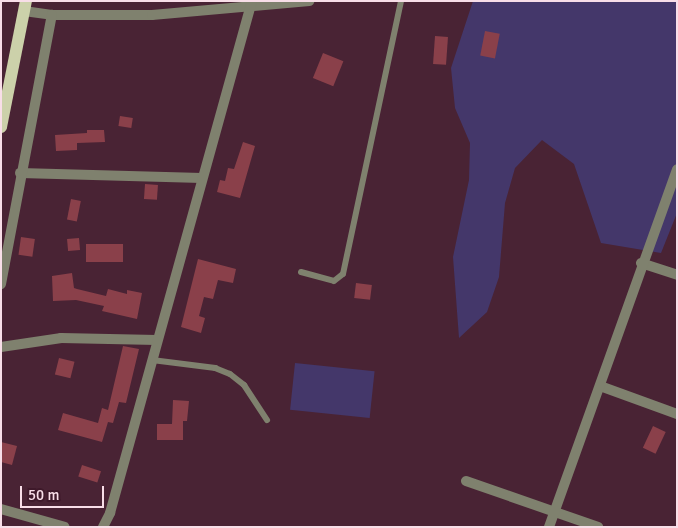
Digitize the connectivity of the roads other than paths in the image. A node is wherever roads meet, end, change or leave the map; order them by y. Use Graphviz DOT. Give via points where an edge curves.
graph roads {
  1 [pos="309,1"];
  2 [pos="401,1"];
  3 [pos="251,4"];
  4 [pos="25,6"];
  5 [pos="52,15"];
  6 [pos="1,127"];
  7 [pos="677,169"];
  8 [pos="20,173"];
  9 [pos="202,178"];
  10 [pos="641,262"];
  11 [pos="301,272"];
  12 [pos="677,275"];
  13 [pos="1,284"];
  14 [pos="156,340"];
  15 [pos="1,347"];
  16 [pos="152,360"];
  17 [pos="600,386"];
  18 [pos="677,414"];
  19 [pos="268,420"];
  20 [pos="466,481"];
  21 [pos="1,509"];
  22 [pos="554,512"];
  23 [pos="65,527"];
  24 [pos="103,527"];
  25 [pos="549,527"];
  26 [pos="598,527"];
  1 -- 3 [label="street"];
  2 -- 11 [label="lane" via="344,274 334,281"];
  3 -- 5 [label="street" via="152,15"];
  3 -- 9 [label="street"];
  4 -- 5 [label="street"];
  4 -- 6 [label="main road"];
  5 -- 8 [label="street"];
  7 -- 10 [label="street"];
  8 -- 9 [label="street"];
  8 -- 13 [label="street"];
  9 -- 14 [label="street"];
  10 -- 12 [label="street"];
  10 -- 17 [label="street"];
  14 -- 15 [label="street" via="61,338"];
  14 -- 16 [label="street"];
  16 -- 19 [label="lane" via="215,368 230,374 244,385"];
  16 -- 24 [label="street" via="110,513"];
  17 -- 18 [label="street"];
  17 -- 22 [label="street"];
  20 -- 22 [label="street"];
  21 -- 23 [label="street"];
  22 -- 25 [label="street"];
  22 -- 26 [label="street"];
}
